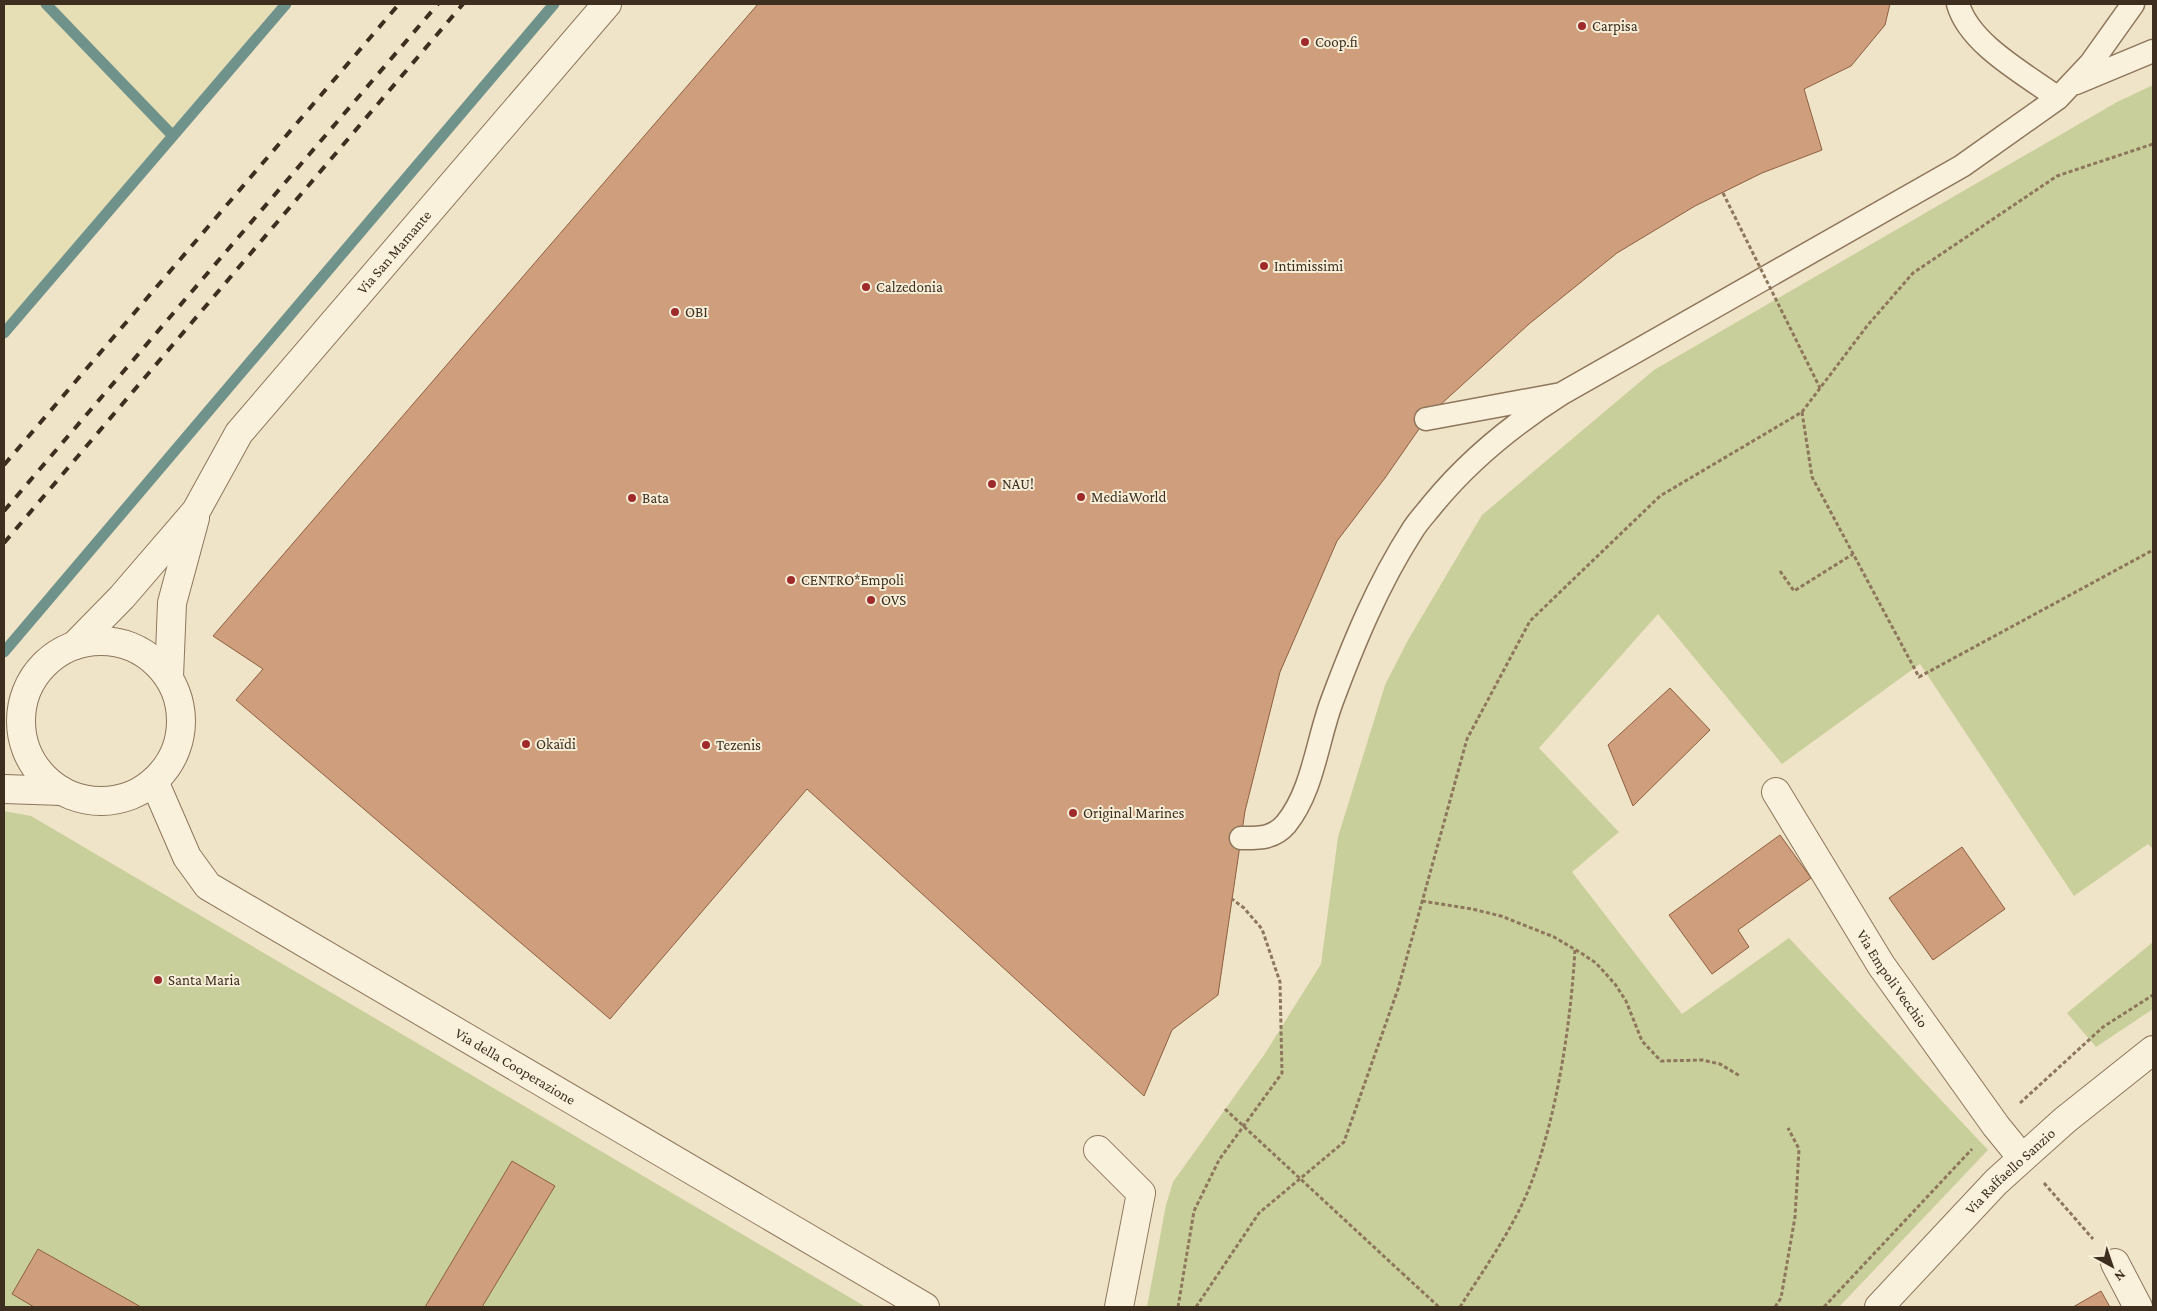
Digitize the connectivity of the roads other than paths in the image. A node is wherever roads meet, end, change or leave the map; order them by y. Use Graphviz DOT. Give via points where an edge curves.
graph roads {
  1 [pos="607,4"];
  2 [pos="1958,4"];
  3 [pos="2115,4"];
  4 [pos="2133,4"];
  5 [pos="2153,51"];
  6 [pos="2091,63"];
  7 [pos="2065,91"];
  8 [pos="1561,394"];
  9 [pos="1426,419"];
  10 [pos="196,511"];
  11 [pos="75,645"];
  12 [pos="169,677"];
  13 [pos="24,698"];
  14 [pos="4,719"];
  15 [pos="154,781"];
  16 [pos="4,789"];
  17 [pos="62,791"];
  18 [pos="1776,792"];
  19 [pos="1241,838"];
  20 [pos="2153,1050"];
  21 [pos="1098,1150"];
  22 [pos="2022,1158"];
  23 [pos="2115,1263"];
  24 [pos="925,1307"];
  25 [pos="1119,1307"];
  26 [pos="1879,1307"];
  27 [pos="2138,1307"];
  1 -- 10 [label="street, Via San Mamante" via="239,433"];
  2 -- 7 [label="lane" via="1961,14 1981,42"];
  3 -- 6 [label="lane"];
  4 -- 6 [label="lane"];
  5 -- 7 [label="lane"];
  6 -- 7 [label="lane"];
  7 -- 8 [label="lane" via="1962,166"];
  8 -- 9 [label="lane"];
  8 -- 19 [label="lane" via="1484,450 1449,485 1413,529 1372,600 1331,703 1296,809 1274,834 1262,839"];
  10 -- 11 [label="street" via="122,597"];
  10 -- 12 [label="street" via="172,603"];
  11 -- 12 [label="street" via="102,640 128,644 151,658"];
  11 -- 13 [label="street" via="53,657 35,675"];
  12 -- 15 [label="street" via="182,720 178,743 169,763"];
  13 -- 14 [label="street"];
  13 -- 17 [label="street" via="20,724 26,751 41,774"];
  15 -- 17 [label="street" via="134,794 110,800 85,800"];
  15 -- 24 [label="street, Via della Cooperazione" via="187,857 208,886"];
  16 -- 17 [label="street"];
  18 -- 22 [label="street, Via Empoli Vecchio" via="1881,965"];
  20 -- 22 [label="street, Via Raffaello Sanzio"];
  21 -- 25 [label="street" via="1141,1194"];
  22 -- 26 [label="street, Via Raffaello Sanzio"];
  23 -- 27 [label="street"];
}
